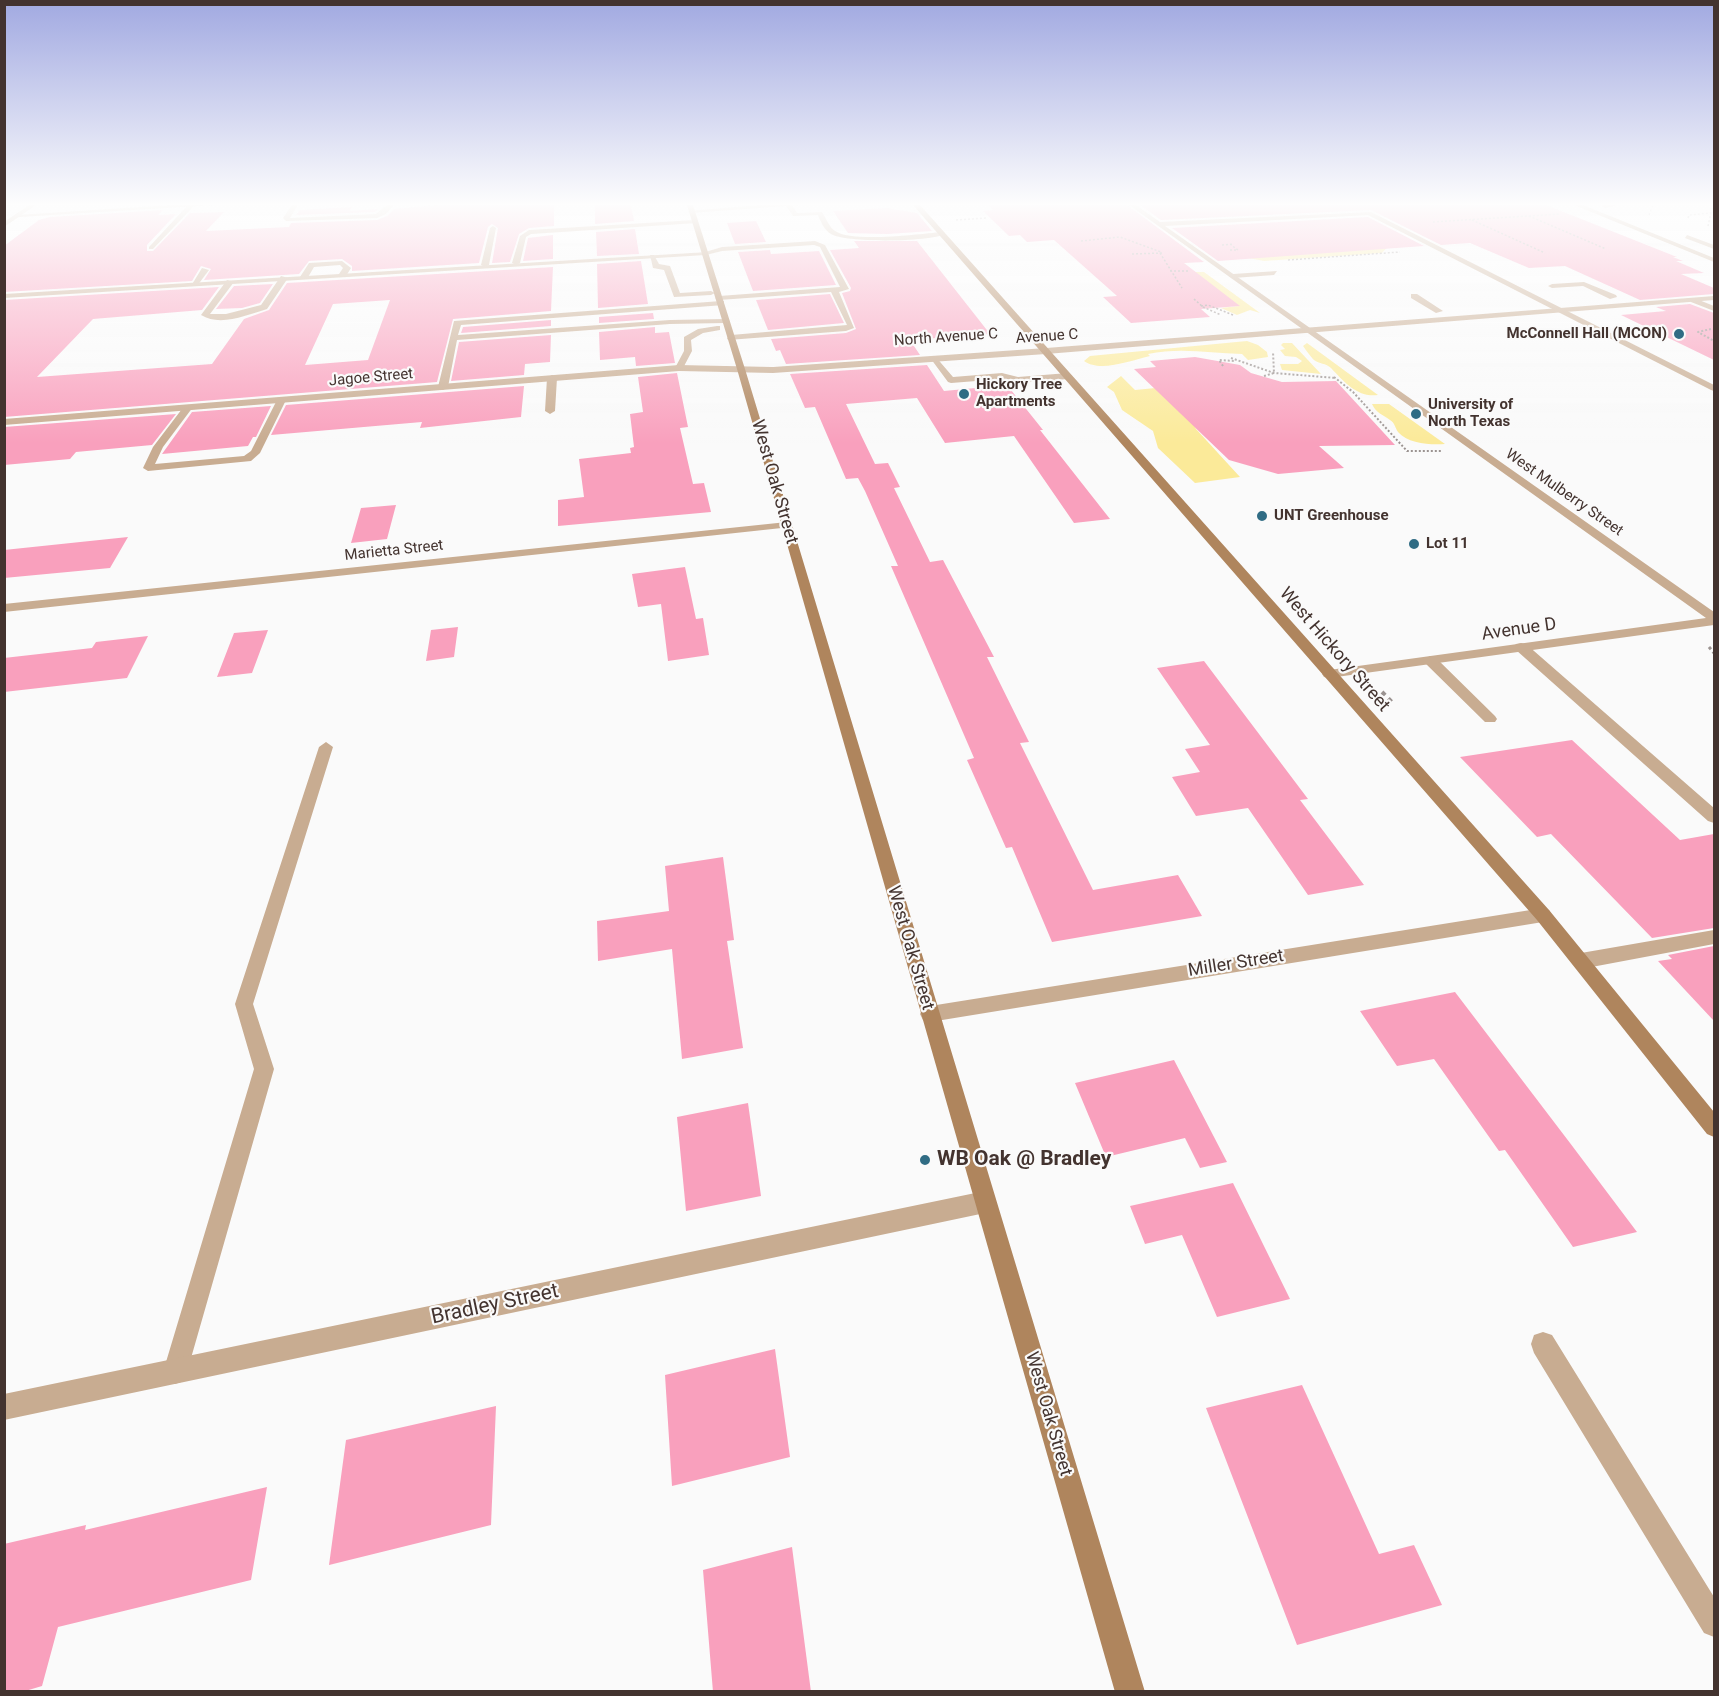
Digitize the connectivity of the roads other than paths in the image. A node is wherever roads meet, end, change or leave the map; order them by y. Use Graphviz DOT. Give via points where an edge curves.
graph roads {
  1 [pos="192,284"];
  2 [pos="228,284"];
  3 [pos="280,284"];
  4 [pos="673,284"];
  5 [pos="715,284"];
  6 [pos="842,284"];
  7 [pos="986,284"];
  8 [pos="1244,284"];
  9 [pos="1513,284"];
  10 [pos="1582,284"];
  11 [pos="1584,284"];
  12 [pos="1552,286"];
  13 [pos="1714,289"];
  14 [pos="834,290"];
  15 [pos="4,296"];
  16 [pos="1414,296"];
  17 [pos="1613,297"];
  18 [pos="719,298"];
  19 [pos="1714,298"];
  20 [pos="1694,300"];
  21 [pos="1549,302"];
  22 [pos="667,308"];
  23 [pos="1714,309"];
  24 [pos="1561,310"];
  25 [pos="1439,311"];
  26 [pos="670,322"];
  27 [pos="1299,323"];
  28 [pos="727,324"];
  29 [pos="1309,330"];
  30 [pos="453,338"];
  31 [pos="731,338"];
  32 [pos="1043,348"];
  33 [pos="935,359"];
  34 [pos="679,368"];
  35 [pos="741,369"];
  36 [pos="1068,376"];
  37 [pos="552,378"];
  38 [pos="443,387"];
  39 [pos="1714,388"];
  40 [pos="281,400"];
  41 [pos="188,407"];
  42 [pos="550,411"];
  43 [pos="4,422"];
  44 [pos="787,525"];
  45 [pos="4,608"];
  46 [pos="1714,620"];
  47 [pos="1521,647"];
  48 [pos="1431,660"];
  49 [pos="1329,674"];
  50 [pos="1490,719"];
  51 [pos="326,747"];
  52 [pos="1714,817"];
  53 [pos="1543,915"];
  54 [pos="1714,938"];
  55 [pos="1581,961"];
  56 [pos="930,1014"];
  57 [pos="1714,1127"];
  58 [pos="985,1202"];
  59 [pos="1544,1344"];
  60 [pos="175,1372"];
  61 [pos="4,1407"];
  62 [pos="1714,1623"];
  63 [pos="1130,1692"];
  1 -- 15 [label="street"];
  2 -- 3 [label="street" via="205,315 230,315 264,307"];
  4 -- 18 [label="street" via="677,295"];
  5 -- 18 [label="main road, West Oak Street"];
  6 -- 14 [label="street" via="845,289"];
  7 -- 32 [label="main road, West Hickory Street"];
  8 -- 27 [label="street, West Mulberry Street"];
  9 -- 21 [label="street"];
  10 -- 12 [label="street"];
  11 -- 17 [label="street"];
  13 -- 17 [label="street"];
  14 -- 18 [label="street"];
  14 -- 31 [label="street" via="852,326 846,329"];
  16 -- 25 [label="street"];
  17 -- 21 [label="street"];
  18 -- 22 [label="street"];
  18 -- 28 [label="main road, West Oak Street"];
  19 -- 20 [label="street, Avenue C"];
  20 -- 23 [label="street"];
  20 -- 24 [label="street, Avenue C"];
  21 -- 24 [label="street"];
  21 -- 25 [label="street, North Avenue C"];
  22 -- 26 [label="street"];
  22 -- 30 [label="street" via="457,323"];
  24 -- 29 [label="street, Avenue C"];
  24 -- 39 [label="street"];
  25 -- 27 [label="street, North Avenue C"];
  26 -- 28 [label="street"];
  26 -- 30 [label="street"];
  27 -- 29 [label="street, West Mulberry Street"];
  27 -- 32 [label="street, North Avenue C"];
  28 -- 31 [label="main road, West Oak Street"];
  28 -- 34 [label="street" via="691,335"];
  29 -- 32 [label="street, Avenue C"];
  29 -- 46 [label="street, West Mulberry Street"];
  30 -- 38 [label="street"];
  31 -- 35 [label="main road, West Oak Street"];
  32 -- 33 [label="street, Avenue C"];
  32 -- 35 [label="street, North Avenue C"];
  32 -- 36 [label="main road, West Hickory Street"];
  33 -- 35 [label="street, Avenue C"];
  33 -- 36 [label="street" via="951,380"];
  34 -- 35 [label="street, Jagoe Street"];
  34 -- 37 [label="street, Jagoe Street"];
  35 -- 44 [label="main road, West Oak Street"];
  36 -- 49 [label="main road, West Hickory Street"];
  37 -- 38 [label="street, Jagoe Street"];
  37 -- 42 [label="street"];
  38 -- 40 [label="street, Jagoe Street"];
  40 -- 41 [label="street, Jagoe Street"];
  40 -- 41 [label="street" via="255,453 247,459 148,468 158,447"];
  41 -- 43 [label="street, Jagoe Street"];
  44 -- 45 [label="street, Marietta Street"];
  44 -- 56 [label="main road, West Oak Street"];
  46 -- 47 [label="street, Avenue D"];
  47 -- 48 [label="street, Avenue D"];
  47 -- 52 [label="street"];
  48 -- 49 [label="street, Avenue D"];
  48 -- 50 [label="street"];
  49 -- 53 [label="main road, West Hickory Street"];
  51 -- 60 [label="street" via="244,1004 264,1069"];
  53 -- 55 [label="main road, West Hickory Street"];
  53 -- 56 [label="street, Miller Street"];
  54 -- 55 [label="street"];
  55 -- 57 [label="main road, West Hickory Street"];
  56 -- 58 [label="main road, West Oak Street"];
  58 -- 60 [label="street, Bradley Street"];
  58 -- 63 [label="main road, West Oak Street"];
  59 -- 62 [label="street"];
  60 -- 61 [label="street, Bradley Street"];
}
